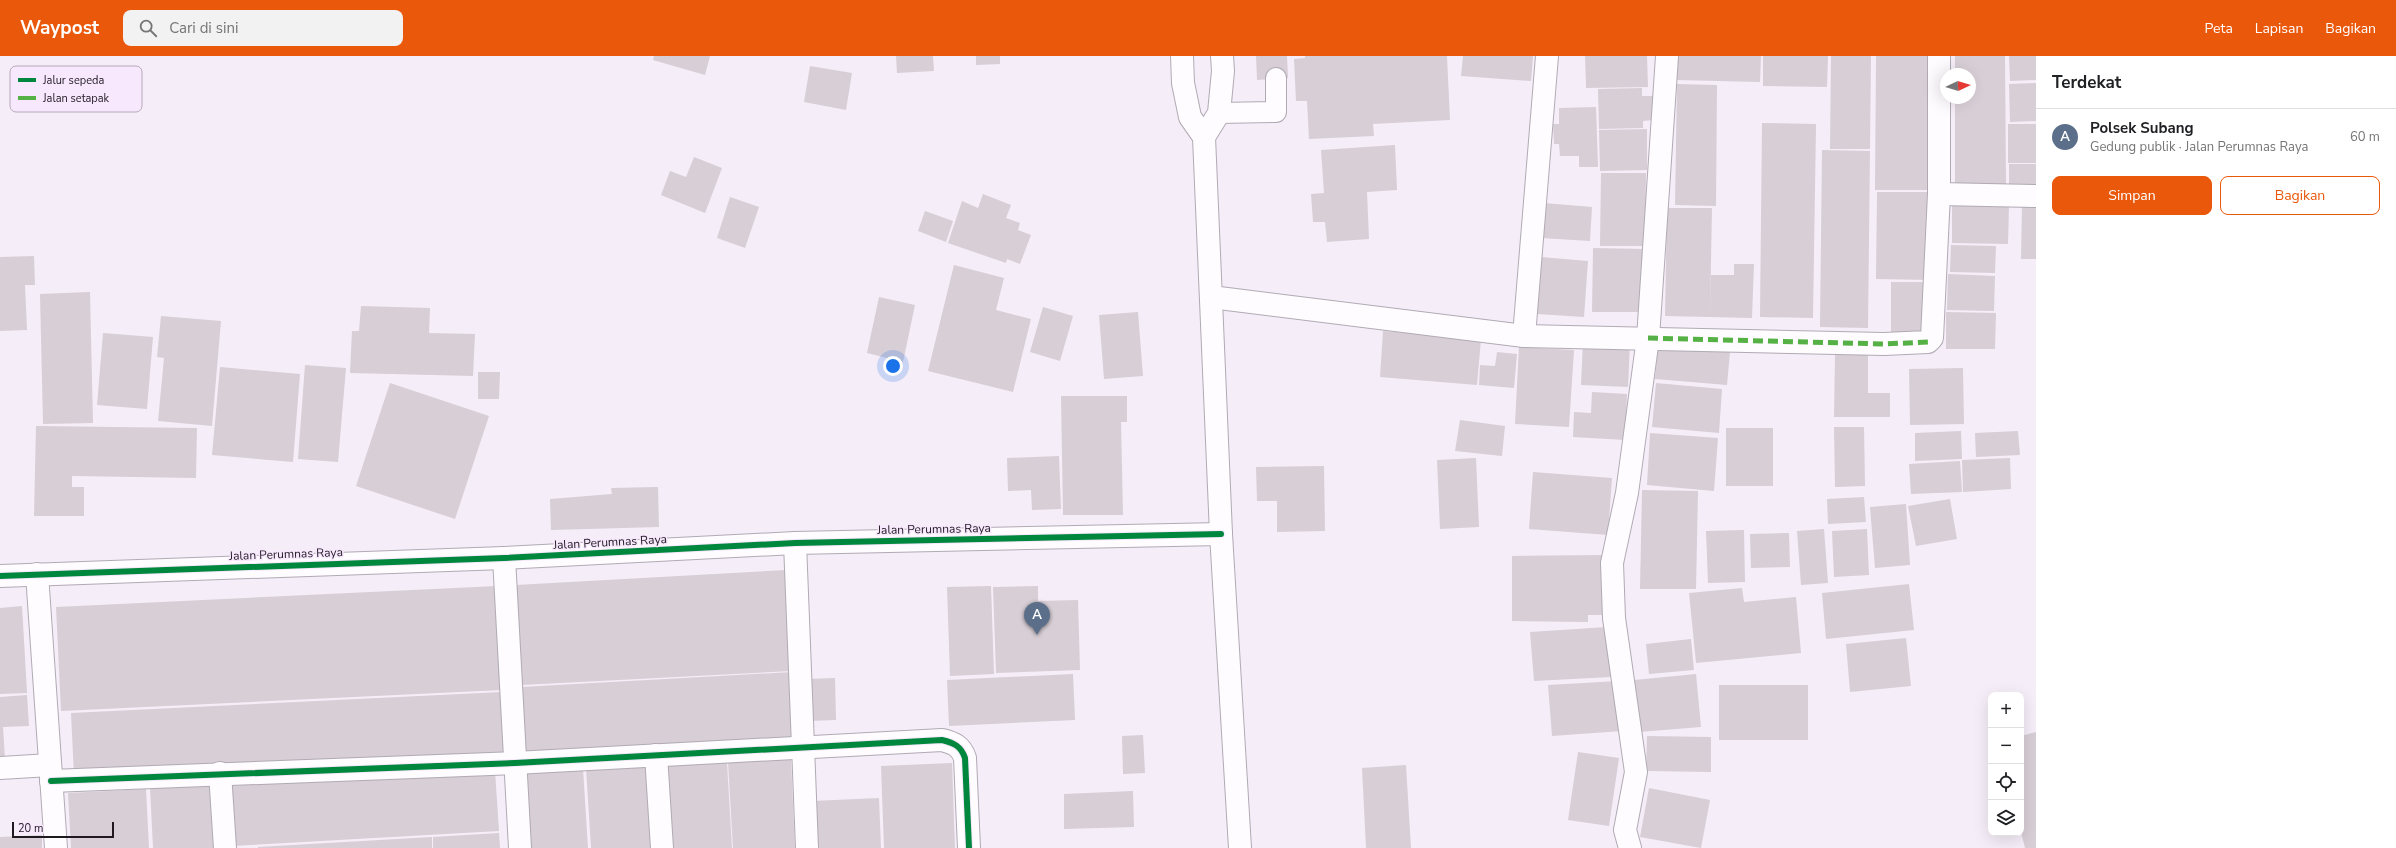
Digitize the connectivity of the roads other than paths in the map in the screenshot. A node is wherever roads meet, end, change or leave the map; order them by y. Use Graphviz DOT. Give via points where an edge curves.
graph roads {
  1 [pos="1182,56"];
  2 [pos="1222,56"];
  3 [pos="1547,56"];
  4 [pos="1667,56"];
  5 [pos="1939,56"];
  6 [pos="1276,78"];
  7 [pos="1219,113"];
  8 [pos="1204,137"];
  9 [pos="1939,194"];
  10 [pos="2036,196"];
  11 [pos="1211,297"];
  12 [pos="1524,336"];
  13 [pos="1648,338"];
  14 [pos="1221,534"];
  15 [pos="795,543"];
  16 [pos="504,558"];
  17 [pos="37,574"];
  18 [pos="0,576"];
  19 [pos="803,748"];
  20 [pos="656,755"];
  21 [pos="515,763"];
  22 [pos="0,768"];
  23 [pos="51,773"];
  24 [pos="220,773"];
  25 [pos="56,848"];
  26 [pos="225,848"];
  27 [pos="520,848"];
  28 [pos="662,848"];
  29 [pos="807,848"];
  30 [pos="969,848"];
  31 [pos="1240,848"];
  32 [pos="1630,848"];
  1 -- 8 [label="street" via="1183,83 1190,117"];
  2 -- 7 [label="street"];
  3 -- 12 [label="street"];
  4 -- 13 [label="street"];
  5 -- 9 [label="street"];
  6 -- 7 [label="lane" via="1276,112"];
  7 -- 8 [label="street"];
  8 -- 11 [label="street"];
  9 -- 10 [label="street"];
  9 -- 13 [label="street" via="1932,338 1928,342 1884,344"];
  11 -- 12 [label="street"];
  11 -- 14 [label="street"];
  12 -- 13 [label="street"];
  13 -- 32 [label="street" via="1627,493 1612,563 1614,618 1636,772 1625,830"];
  14 -- 15 [label="street, Jalan Perumnas Raya"];
  14 -- 31 [label="street"];
  15 -- 16 [label="street, Jalan Perumnas Raya"];
  15 -- 19 [label="street"];
  16 -- 17 [label="street, Jalan Perumnas Raya"];
  16 -- 21 [label="street"];
  17 -- 18 [label="street, Jalan Perumnas Raya"];
  17 -- 23 [label="street"];
  19 -- 20 [label="street"];
  19 -- 29 [label="street"];
  19 -- 30 [label="street" via="942,740 953,743 962,749 964,758"];
  20 -- 21 [label="street"];
  20 -- 28 [label="street"];
  21 -- 24 [label="street"];
  21 -- 27 [label="street"];
  22 -- 23 [label="street"];
  23 -- 24 [label="street"];
  23 -- 25 [label="street"];
  24 -- 26 [label="street"];
}
